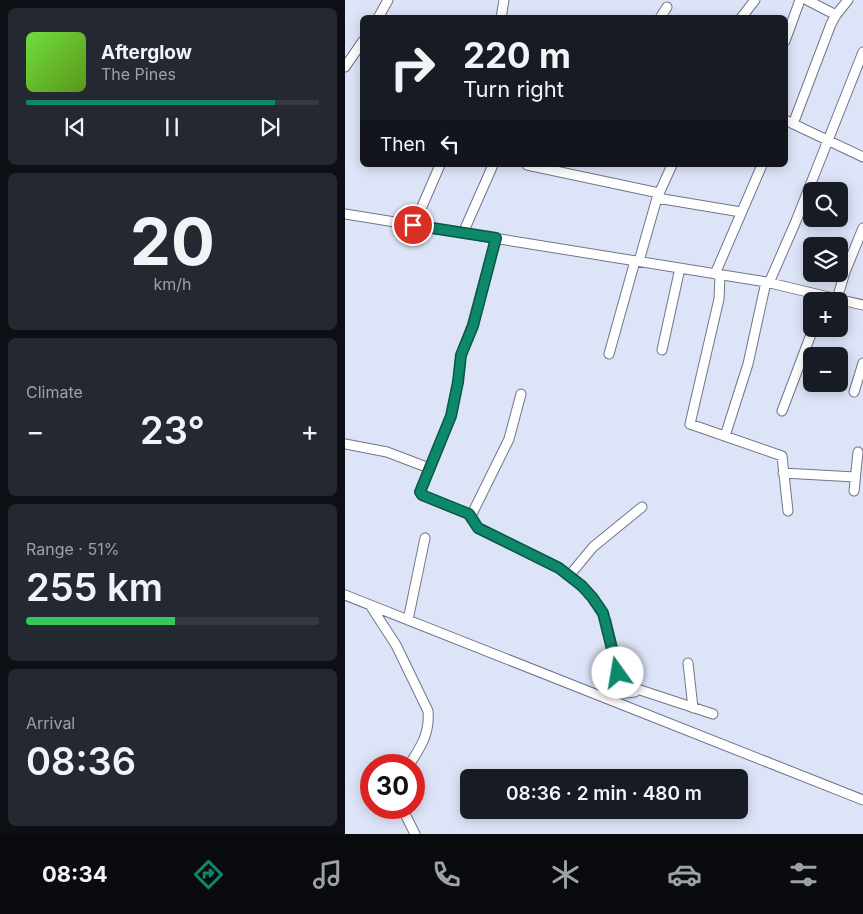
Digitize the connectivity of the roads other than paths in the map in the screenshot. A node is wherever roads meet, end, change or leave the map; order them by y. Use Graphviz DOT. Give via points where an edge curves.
graph roads {
  1 [pos="388,0"];
  2 [pos="504,0"];
  3 [pos="755,0"];
  4 [pos="801,0"];
  5 [pos="807,0"];
  6 [pos="848,0"];
  7 [pos="667,7"];
  8 [pos="380,15"];
  9 [pos="502,15"];
  10 [pos="662,15"];
  11 [pos="743,15"];
  12 [pos="836,15"];
  13 [pos="788,33"];
  14 [pos="360,45"];
  15 [pos="863,52"];
  16 [pos="345,67"];
  17 [pos="789,122"];
  18 [pos="828,141"];
  19 [pos="863,157"];
  20 [pos="439,167"];
  21 [pos="492,167"];
  22 [pos="535,167"];
  23 [pos="671,167"];
  24 [pos="760,167"];
  25 [pos="658,196"];
  26 [pos="741,212"];
  27 [pos="345,214"];
  28 [pos="413,225"];
  29 [pos="863,228"];
  30 [pos="463,233"];
  31 [pos="496,238"];
  32 [pos="859,247"];
  33 [pos="637,261"];
  34 [pos="681,268"];
  35 [pos="717,274"];
  36 [pos="768,282"];
  37 [pos="803,292"];
  38 [pos="840,292"];
  39 [pos="848,302"];
  40 [pos="863,305"];
  41 [pos="810,337"];
  42 [pos="662,350"];
  43 [pos="609,354"];
  44 [pos="863,363"];
  45 [pos="855,392"];
  46 [pos="521,394"];
  47 [pos="782,411"];
  48 [pos="725,436"];
  49 [pos="345,444"];
  50 [pos="858,452"];
  51 [pos="429,468"];
  52 [pos="783,472"];
  53 [pos="855,477"];
  54 [pos="854,491"];
  55 [pos="642,507"];
  56 [pos="788,511"];
  57 [pos="471,516"];
  58 [pos="425,538"];
  59 [pos="569,576"];
  60 [pos="345,595"];
  61 [pos="370,605"];
  62 [pos="408,620"];
  63 [pos="688,663"];
  64 [pos="637,689"];
  65 [pos="605,698"];
  66 [pos="693,708"];
  67 [pos="713,714"];
  68 [pos="416,754"];
  69 [pos="863,800"];
  70 [pos="408,819"];
  71 [pos="415,834"];
  1 -- 8 [label="street"];
  2 -- 9 [label="street"];
  3 -- 11 [label="street"];
  4 -- 13 [label="street"];
  5 -- 12 [label="street"];
  6 -- 12 [label="street"];
  7 -- 10 [label="street"];
  12 -- 17 [label="street"];
  14 -- 16 [label="street"];
  15 -- 18 [label="street"];
  17 -- 18 [label="street"];
  18 -- 19 [label="street"];
  18 -- 36 [label="street"];
  20 -- 28 [label="street"];
  21 -- 30 [label="street"];
  22 -- 25 [label="street"];
  23 -- 25 [label="street"];
  24 -- 26 [label="street"];
  25 -- 26 [label="street"];
  25 -- 33 [label="street"];
  26 -- 35 [label="street"];
  27 -- 28 [label="street"];
  28 -- 30 [label="street"];
  29 -- 32 [label="street"];
  30 -- 31 [label="street"];
  31 -- 33 [label="street"];
  31 -- 51 [label="street" via="473,326 461,355 451,416"];
  32 -- 38 [label="street"];
  33 -- 34 [label="street"];
  33 -- 43 [label="street"];
  34 -- 35 [label="street"];
  34 -- 42 [label="street"];
  35 -- 36 [label="street"];
  35 -- 48 [label="street" via="719,299 689,423"];
  36 -- 37 [label="street"];
  36 -- 48 [label="street" via="748,364"];
  39 -- 40 [label="street"];
  41 -- 47 [label="street"];
  44 -- 45 [label="street"];
  46 -- 57 [label="street" via="509,439"];
  48 -- 52 [label="street" via="780,455"];
  49 -- 51 [label="street" via="387,452"];
  50 -- 53 [label="street"];
  51 -- 57 [label="street" via="420,494"];
  52 -- 53 [label="street"];
  52 -- 56 [label="street"];
  53 -- 54 [label="street"];
  55 -- 59 [label="street" via="593,547"];
  57 -- 59 [label="street" via="478,528"];
  58 -- 62 [label="street"];
  59 -- 64 [label="street" via="599,606 606,621 619,676"];
  60 -- 61 [label="street"];
  61 -- 62 [label="street"];
  61 -- 68 [label="street" via="397,645 427,711 429,721 425,738"];
  62 -- 65 [label="street"];
  63 -- 66 [label="street"];
  64 -- 65 [label="street"];
  64 -- 66 [label="street"];
  65 -- 69 [label="street"];
  66 -- 67 [label="street"];
  70 -- 71 [label="street"];
}
